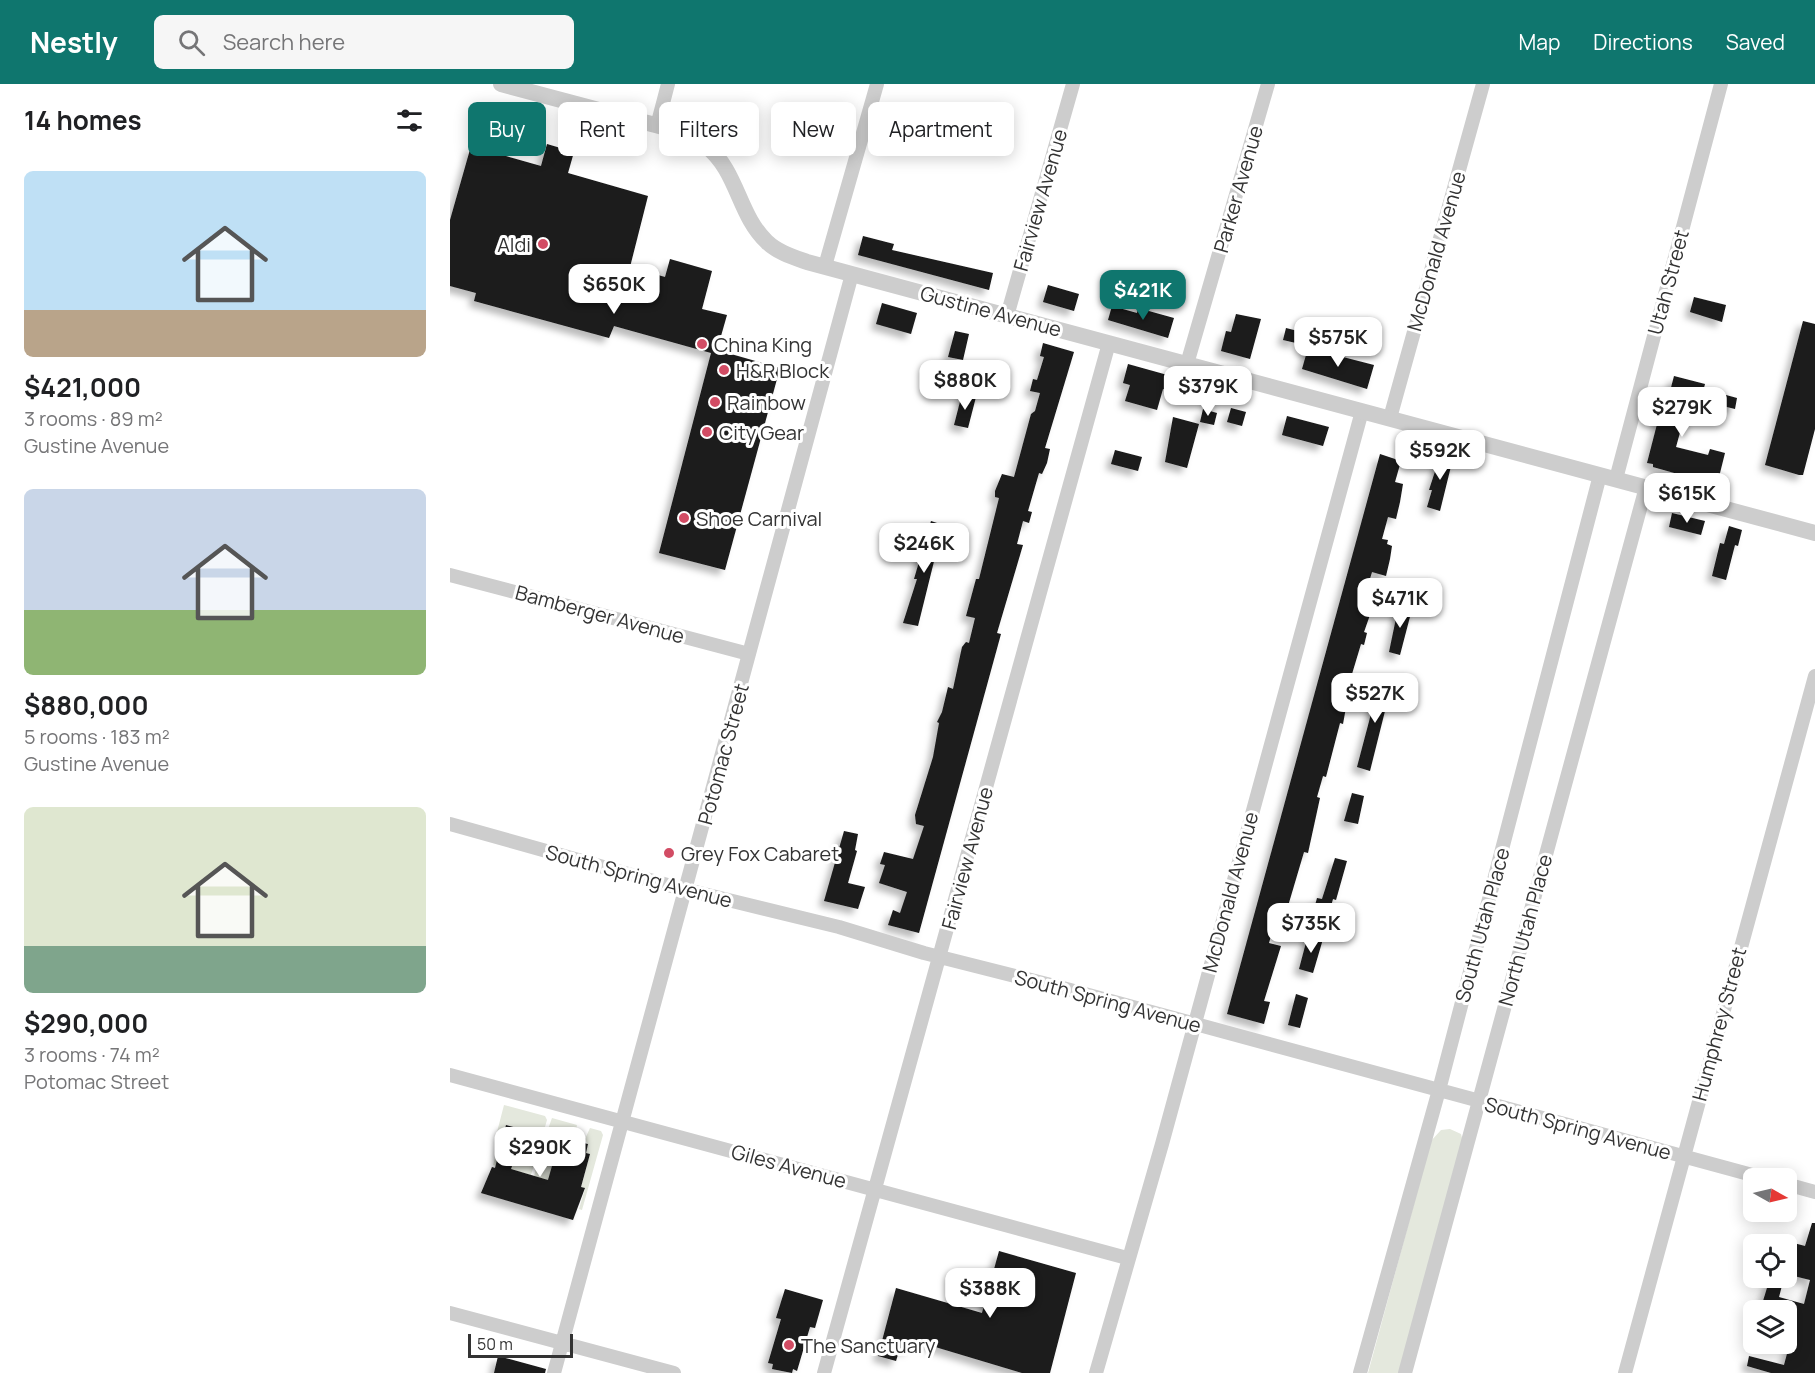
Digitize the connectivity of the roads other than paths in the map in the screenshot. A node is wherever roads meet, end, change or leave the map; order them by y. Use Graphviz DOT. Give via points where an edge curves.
graph roads {
  1 [pos="501,84"];
  2 [pos="668,84"];
  3 [pos="877,84"];
  4 [pos="1073,84"];
  5 [pos="1268,84"];
  6 [pos="1483,84"];
  7 [pos="1721,84"];
  8 [pos="657,126"];
  9 [pos="825,266"];
  10 [pos="852,274"];
  11 [pos="1007,316"];
  12 [pos="1109,343"];
  13 [pos="1188,364"];
  14 [pos="1362,411"];
  15 [pos="1390,418"];
  16 [pos="1608,477"];
  17 [pos="1646,487"];
  18 [pos="1815,532"];
  19 [pos="450,575"];
  20 [pos="749,654"];
  21 [pos="1815,676"];
  22 [pos="450,824"];
  23 [pos="687,890"];
  24 [pos="940,958"];
  25 [pos="1194,1024"];
  26 [pos="450,1076"];
  27 [pos="1439,1090"];
  28 [pos="1478,1101"];
  29 [pos="623,1122"];
  30 [pos="1683,1156"];
  31 [pos="1743,1172"];
  32 [pos="1797,1187"];
  33 [pos="875,1189"];
  34 [pos="1815,1192"];
  35 [pos="1127,1258"];
  36 [pos="450,1313"];
  37 [pos="562,1342"];
  38 [pos="554,1373"];
  39 [pos="674,1373"];
  40 [pos="824,1373"];
  41 [pos="1096,1373"];
  42 [pos="1360,1373"];
  43 [pos="1405,1373"];
  44 [pos="1625,1373"];
  1 -- 8 [label="street, Gustine Avenue"];
  2 -- 8 [label="street"];
  3 -- 9 [label="street"];
  4 -- 11 [label="street, Fairview Avenue"];
  5 -- 13 [label="street, Parker Avenue"];
  6 -- 15 [label="street, McDonald Avenue"];
  7 -- 16 [label="street, Utah Street"];
  8 -- 9 [label="street, Gustine Avenue" via="696,140 718,158 766,242 793,257"];
  9 -- 10 [label="street, Gustine Avenue"];
  10 -- 11 [label="street, Gustine Avenue"];
  10 -- 20 [label="street, Potomac Street"];
  11 -- 12 [label="street, Gustine Avenue"];
  12 -- 13 [label="street, Gustine Avenue"];
  12 -- 24 [label="street, Fairview Avenue"];
  13 -- 14 [label="street, Gustine Avenue"];
  14 -- 15 [label="street, Gustine Avenue"];
  14 -- 25 [label="street, McDonald Avenue"];
  15 -- 16 [label="street, Gustine Avenue"];
  16 -- 17 [label="street, Gustine Avenue"];
  16 -- 27 [label="street, South Utah Place"];
  17 -- 18 [label="street, Gustine Avenue"];
  17 -- 28 [label="street, North Utah Place"];
  19 -- 20 [label="street, Bamberger Avenue"];
  20 -- 23 [label="street, Potomac Street"];
  21 -- 30 [label="street, Humphrey Street"];
  22 -- 23 [label="street, South Spring Avenue"];
  23 -- 24 [label="street, South Spring Avenue" via="830,925"];
  23 -- 29 [label="street, Potomac Street"];
  24 -- 25 [label="street, South Spring Avenue"];
  24 -- 33 [label="street, Fairview Avenue"];
  25 -- 27 [label="street, South Spring Avenue"];
  25 -- 35 [label="street, McDonald Avenue"];
  26 -- 29 [label="street, Giles Avenue"];
  27 -- 28 [label="street, South Spring Avenue"];
  27 -- 42 [label="street, South Utah Place"];
  28 -- 30 [label="street, South Spring Avenue"];
  28 -- 43 [label="street, North Utah Place"];
  29 -- 33 [label="street, Giles Avenue"];
  29 -- 37 [label="street, Potomac Street"];
  30 -- 31 [label="street, South Spring Avenue"];
  30 -- 44 [label="street, Humphrey Street"];
  32 -- 34 [label="street"];
  33 -- 35 [label="street, Giles Avenue"];
  33 -- 40 [label="street, Fairview Avenue"];
  35 -- 41 [label="street, McDonald Avenue"];
  36 -- 37 [label="street"];
  37 -- 38 [label="street, Potomac Street"];
  37 -- 39 [label="street"];
}
